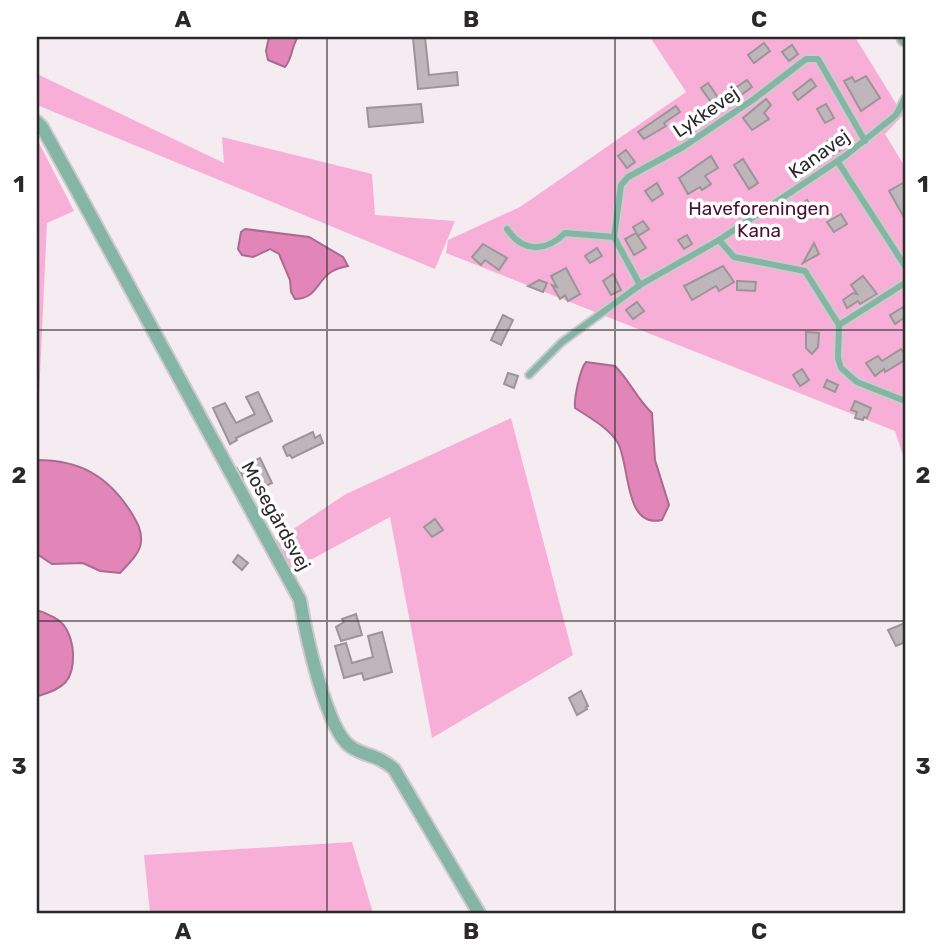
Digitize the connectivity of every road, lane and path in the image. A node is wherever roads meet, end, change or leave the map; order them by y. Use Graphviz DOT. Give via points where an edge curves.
graph roads {
  1 [pos="905,99"];
  2 [pos="37,122"];
  3 [pos="865,141"];
  4 [pos="838,162"];
  5 [pos="507,229"];
  6 [pos="614,237"];
  7 [pos="719,240"];
  8 [pos="905,266"];
  9 [pos="905,283"];
  10 [pos="640,285"];
  11 [pos="839,325"];
  12 [pos="529,375"];
  13 [pos="905,401"];
  14 [pos="479,913"];
  1 -- 3 [label="lane, Kanavej" via="895,115"];
  2 -- 14 [label="street, Mosegårdsvej" via="300,600 306,641 337,732 350,747 383,759 394,769"];
  3 -- 4 [label="lane, Kanavej"];
  3 -- 6 [label="lane, Lykkevej" via="818,59 806,59 683,147 628,177 621,186"];
  4 -- 7 [label="lane, Kanavej"];
  4 -- 8 [label="lane"];
  5 -- 6 [label="lane" via="513,239 545,247 565,233"];
  6 -- 10 [label="lane"];
  7 -- 10 [label="lane, Kanavej"];
  7 -- 11 [label="lane" via="734,257 805,271"];
  9 -- 11 [label="lane"];
  10 -- 12 [label="lane, Kanavej" via="562,342"];
  11 -- 13 [label="lane" via="841,369 857,382"];
}
